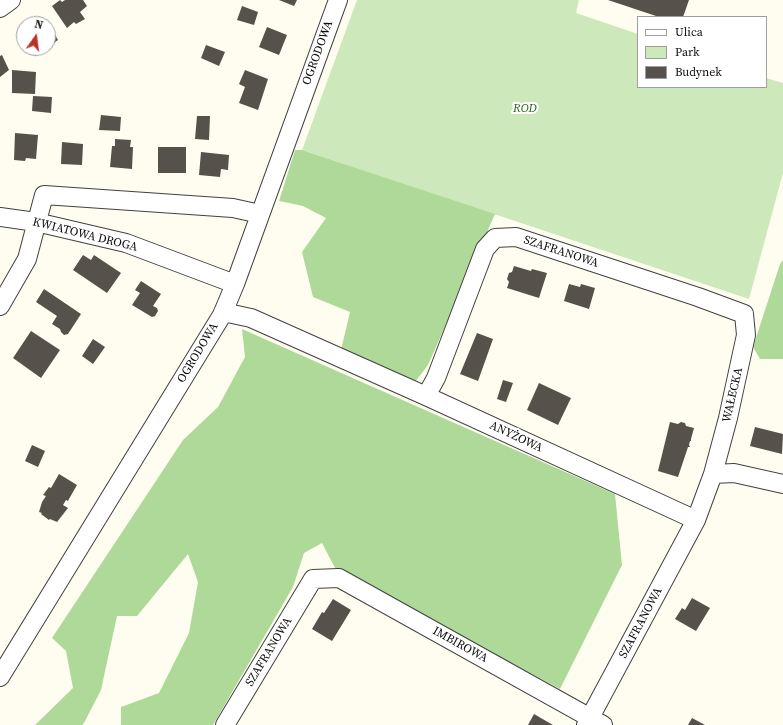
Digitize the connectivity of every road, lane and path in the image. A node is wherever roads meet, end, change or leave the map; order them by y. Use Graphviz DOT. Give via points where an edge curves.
graph roads {
  1 [pos="10,0"];
  2 [pos="338,0"];
  3 [pos="0,8"];
  4 [pos="260,214"];
  5 [pos="0,217"];
  6 [pos="36,222"];
  7 [pos="235,284"];
  8 [pos="0,306"];
  9 [pos="223,312"];
  10 [pos="744,314"];
  11 [pos="426,396"];
  12 [pos="713,474"];
  13 [pos="783,484"];
  14 [pos="696,520"];
  15 [pos="313,579"];
  16 [pos="1,673"];
  17 [pos="593,722"];
  18 [pos="225,725"];
  1 -- 3 [label="street"];
  2 -- 4 [label="street, OGRODOWA"];
  4 -- 6 [label="street" via="233,208 44,195"];
  4 -- 7 [label="street, OGRODOWA"];
  5 -- 6 [label="street, KWIATOWA DROGA"];
  6 -- 7 [label="street, KWIATOWA DROGA" via="126,243"];
  6 -- 8 [label="street" via="27,259"];
  7 -- 9 [label="street, OGRODOWA"];
  9 -- 11 [label="street, ANYŻOWA" via="251,318"];
  9 -- 16 [label="street, OGRODOWA"];
  10 -- 11 [label="street, SZAFRANOWA" via="516,237 495,238 485,249 436,378"];
  10 -- 12 [label="street, WAŁECKA" via="746,335"];
  11 -- 14 [label="street, ANYŻOWA"];
  12 -- 13 [label="street" via="734,474"];
  12 -- 14 [label="street"];
  14 -- 17 [label="street, SZAFRANOWA"];
  15 -- 17 [label="street, IMBIROWA" via="338,578"];
  15 -- 18 [label="street, SZAFRANOWA"];
}
